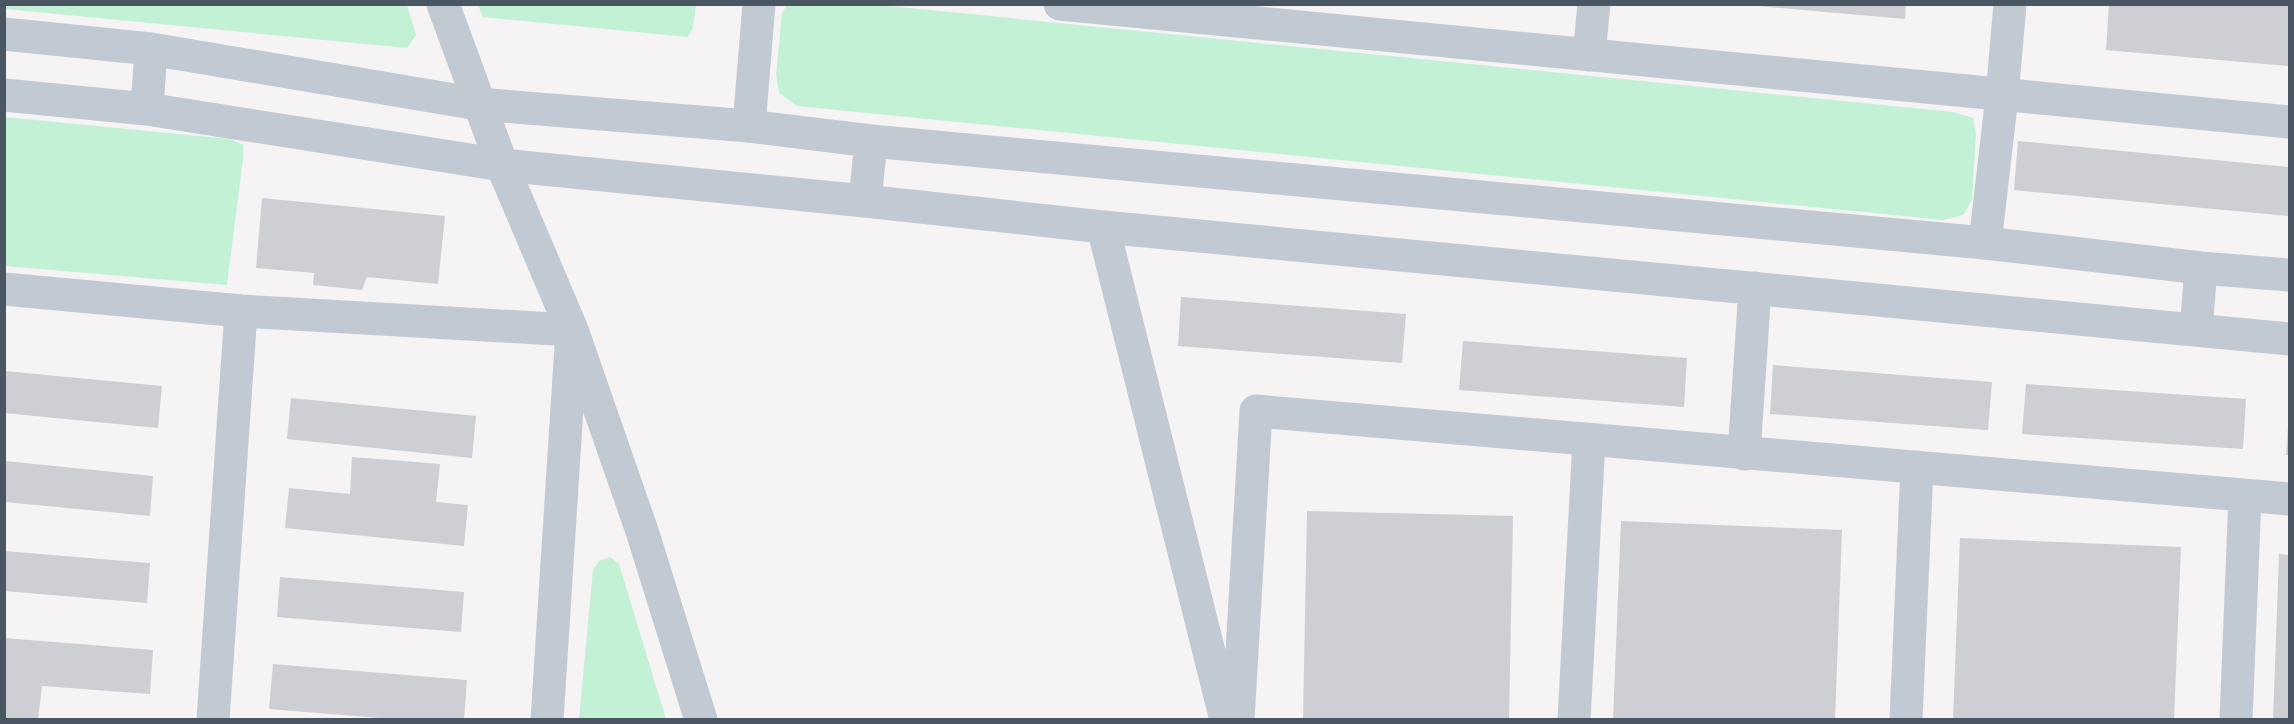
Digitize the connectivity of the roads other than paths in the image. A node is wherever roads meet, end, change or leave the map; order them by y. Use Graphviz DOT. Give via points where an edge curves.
graph roads {
  1 [pos="443,4"];
  2 [pos="759,4"];
  3 [pos="1060,4"];
  4 [pos="1594,4"];
  5 [pos="2010,4"];
  6 [pos="1177,10"];
  7 [pos="4,34"];
  8 [pos="151,50"];
  9 [pos="1589,55"];
  10 [pos="4,95"];
  11 [pos="2002,96"];
  12 [pos="478,104"];
  13 [pos="147,109"];
  14 [pos="2289,122"];
  15 [pos="749,126"];
  16 [pos="871,141"];
  17 [pos="502,165"];
  18 [pos="865,201"];
  19 [pos="1103,228"];
  20 [pos="1985,243"];
  21 [pos="2200,268"];
  22 [pos="2289,275"];
  23 [pos="1755,288"];
  24 [pos="4,289"];
  25 [pos="241,311"];
  26 [pos="572,330"];
  27 [pos="2196,330"];
  28 [pos="2289,339"];
  29 [pos="1589,440"];
  30 [pos="1744,454"];
  31 [pos="1917,467"];
  32 [pos="2245,496"];
  33 [pos="2289,499"];
  34 [pos="213,720"];
  35 [pos="548,720"];
  36 [pos="700,720"];
  37 [pos="1226,720"];
  38 [pos="1238,720"];
  39 [pos="1574,720"];
  40 [pos="1906,720"];
  41 [pos="2236,720"];
  1 -- 12 [label="street"];
  2 -- 15 [label="street"];
  3 -- 6 [label="street"];
  4 -- 9 [label="street"];
  5 -- 11 [label="street"];
  6 -- 9 [label="street"];
  7 -- 8 [label="street"];
  8 -- 12 [label="street"];
  8 -- 13 [label="street"];
  9 -- 11 [label="street"];
  10 -- 13 [label="street"];
  11 -- 14 [label="street"];
  11 -- 20 [label="street"];
  12 -- 15 [label="street"];
  12 -- 17 [label="street"];
  13 -- 17 [label="street"];
  15 -- 16 [label="street"];
  16 -- 18 [label="street"];
  16 -- 20 [label="street"];
  17 -- 18 [label="street"];
  17 -- 26 [label="street"];
  18 -- 19 [label="street"];
  19 -- 23 [label="street"];
  19 -- 37 [label="street"];
  20 -- 21 [label="street"];
  21 -- 22 [label="street"];
  21 -- 27 [label="street"];
  23 -- 27 [label="street"];
  23 -- 30 [label="street"];
  24 -- 25 [label="street"];
  25 -- 26 [label="street"];
  25 -- 34 [label="street"];
  26 -- 35 [label="street"];
  26 -- 36 [label="street" via="642,531"];
  27 -- 28 [label="street"];
  29 -- 30 [label="street"];
  29 -- 38 [label="street" via="1256,411"];
  29 -- 39 [label="street"];
  30 -- 31 [label="street"];
  31 -- 32 [label="street"];
  31 -- 40 [label="street"];
  32 -- 33 [label="street"];
  32 -- 41 [label="street"];
}
